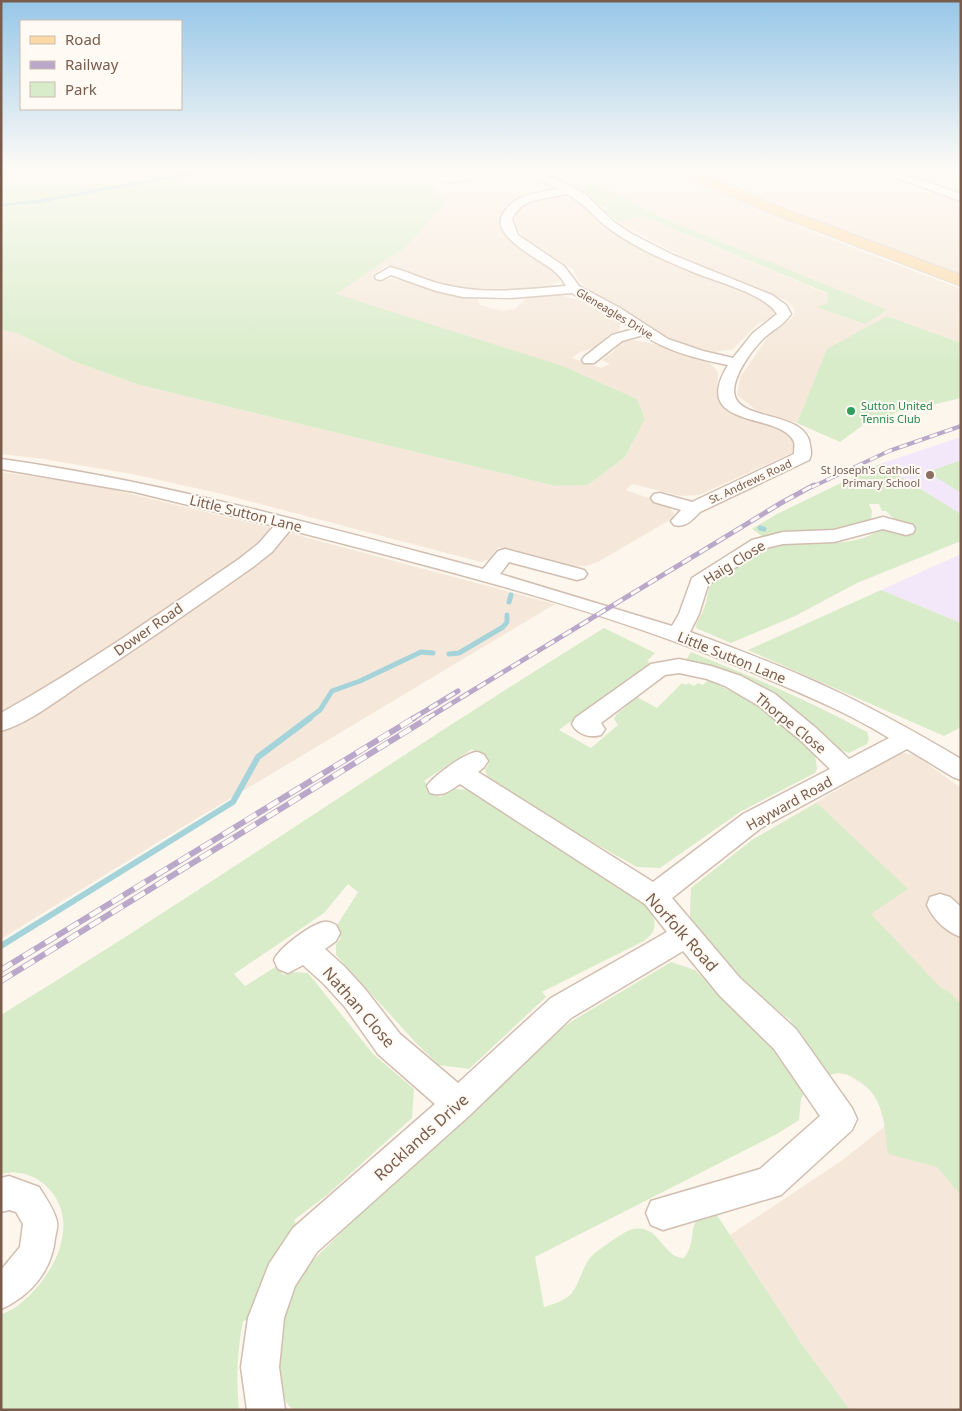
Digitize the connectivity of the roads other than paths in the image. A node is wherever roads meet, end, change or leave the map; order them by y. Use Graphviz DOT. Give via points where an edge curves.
graph roads {
  1 [pos="512,235"];
  2 [pos="627,235"];
  3 [pos="839,235"];
  4 [pos="381,276"];
  5 [pos="961,281"];
  6 [pos="574,289"];
  7 [pos="644,331"];
  8 [pos="589,360"];
  9 [pos="738,363"];
  10 [pos="1,464"];
  11 [pos="660,498"];
  12 [pos="694,508"];
  13 [pos="680,521"];
  14 [pos="286,524"];
  15 [pos="906,529"];
  16 [pos="577,574"];
  17 [pos="488,576"];
  18 [pos="678,634"];
  19 [pos="1,723"];
  20 [pos="593,729"];
  21 [pos="907,739"];
  22 [pos="847,771"];
  23 [pos="961,771"];
  24 [pos="458,773"];
  25 [pos="654,896"];
  26 [pos="940,906"];
  27 [pos="961,926"];
  28 [pos="686,935"];
  29 [pos="306,947"];
  30 [pos="459,1104"];
  31 [pos="1,1195"];
  32 [pos="662,1213"];
  33 [pos="1,1291"];
  34 [pos="266,1410"];
  1 -- 6 [label="street, Gleneagles Drive" via="560,269"];
  2 -- 9 [label="street, St. Andrews Road" via="778,304 784,314 782,319 757,337"];
  3 -- 5 [label="main road"];
  4 -- 6 [label="street" via="390,271 460,292 508,294"];
  6 -- 7 [label="street, Gleneagles Drive"];
  7 -- 8 [label="street" via="618,338"];
  7 -- 9 [label="street, Gleneagles Drive" via="687,352"];
  9 -- 12 [label="street, St. Andrews Road" via="727,380 728,401 744,413 791,429 800,438 803,456"];
  10 -- 14 [label="street, Little Sutton Lane" via="150,489"];
  11 -- 12 [label="street, St. Andrews Road"];
  12 -- 13 [label="street, St. Andrews Road"];
  14 -- 17 [label="street, Little Sutton Lane"];
  14 -- 19 [label="street, Dower Road" via="265,548 246,563 126,646"];
  15 -- 18 [label="street, Haig Close" via="879,516 834,536 783,538 759,544 699,582 689,614"];
  16 -- 17 [label="street" via="505,555"];
  17 -- 18 [label="street, Little Sutton Lane"];
  18 -- 21 [label="street, Little Sutton Lane" via="823,694"];
  20 -- 22 [label="street, Thorpe Close" via="583,724 658,670 679,666 711,673 767,700"];
  21 -- 22 [label="street, Hayward Road"];
  21 -- 23 [label="street, Little Sutton Lane"];
  22 -- 25 [label="street, Hayward Road" via="752,821"];
  24 -- 25 [label="street, Norfolk Road"];
  25 -- 28 [label="street, Norfolk Road"];
  26 -- 27 [label="street"];
  28 -- 30 [label="street, Rocklands Drive" via="561,1008"];
  28 -- 32 [label="street, Norfolk Road" via="730,987 785,1039 841,1119 770,1183"];
  29 -- 30 [label="street, Nathan Close" via="355,998 389,1044"];
  30 -- 34 [label="street, Rocklands Drive" via="305,1240 281,1276 266,1318 260,1367"];
  31 -- 33 [label="street" via="9,1193 27,1199 40,1222 36,1254 14,1282"];
}
